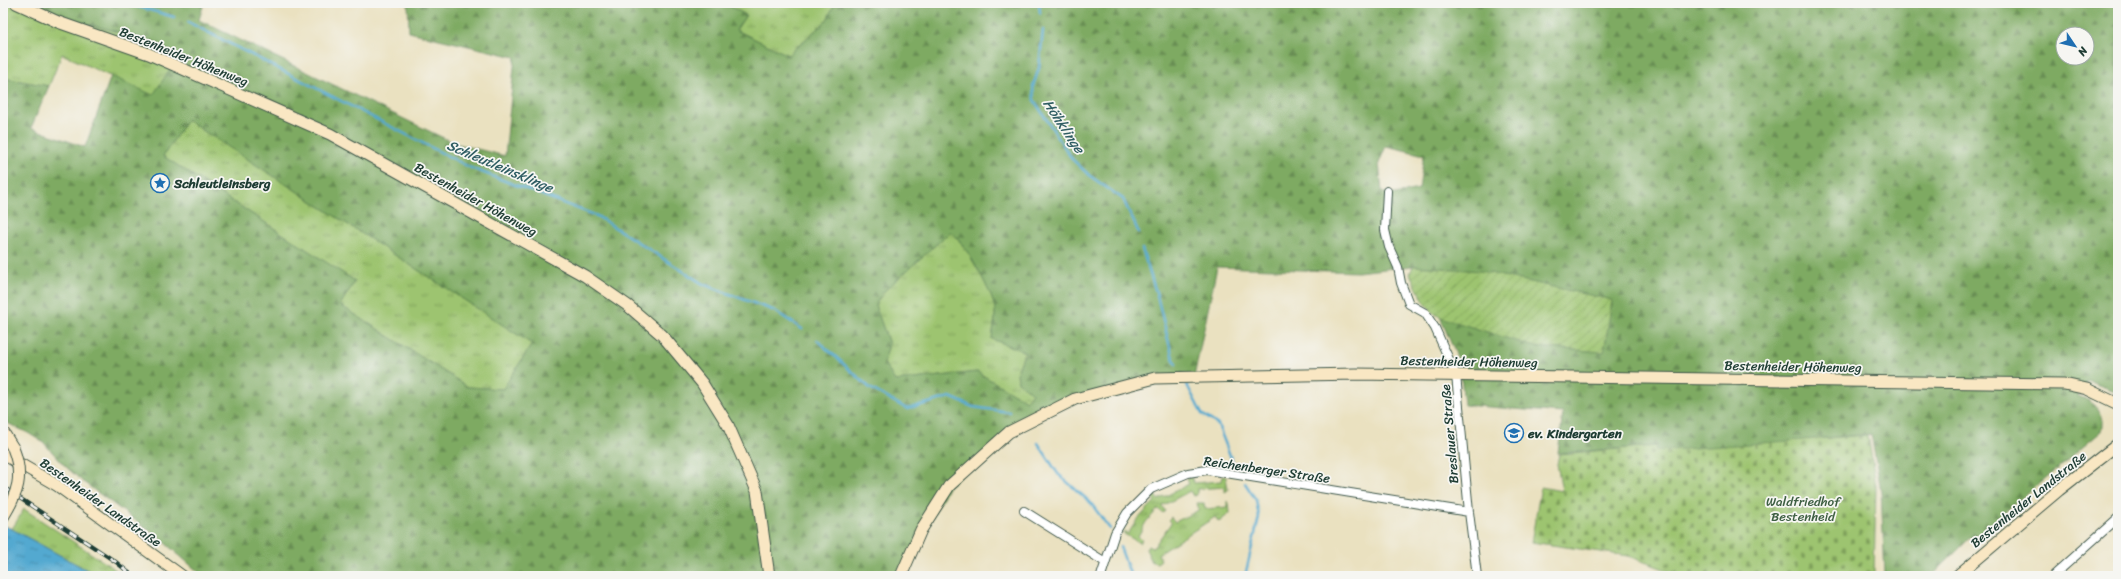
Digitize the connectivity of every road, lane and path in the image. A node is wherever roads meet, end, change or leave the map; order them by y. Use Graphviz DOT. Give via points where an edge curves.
graph roads {
  1 [pos="16,3"];
  2 [pos="1387,190"];
  3 [pos="1456,375"];
  4 [pos="2118,404"];
  5 [pos="3,432"];
  6 [pos="2118,444"];
  7 [pos="3,454"];
  8 [pos="1024,511"];
  9 [pos="1469,512"];
  10 [pos="3,518"];
  11 [pos="2118,518"];
  12 [pos="1105,562"];
  13 [pos="182,576"];
  14 [pos="769,576"];
  15 [pos="901,576"];
  16 [pos="1101,576"];
  17 [pos="1477,576"];
  18 [pos="1957,576"];
  19 [pos="2053,576"];
  1 -- 14 [label="street, Bestenheider Höhenweg" via="58,22 161,59 330,134 585,276 627,305 662,335 702,383 728,425 757,491"];
  2 -- 3 [label="street, Breslauer Straße" via="1385,230 1388,247 1398,267 1401,283 1409,304 1425,313 1435,328"];
  3 -- 4 [label="street, Bestenheider Höhenweg" via="2064,384 2087,389"];
  3 -- 9 [label="street, Breslauer Straße"];
  3 -- 15 [label="street, Bestenheider Höhenweg" via="1154,378 1075,399 1008,432 949,486 921,530"];
  5 -- 10 [label="street, bridge" via="14,448 20,470 12,503"];
  6 -- 18 [label="street, Bestenheider Landstraße"];
  7 -- 13 [label="street, Bestenheider Landstraße" via="58,486"];
  8 -- 12 [label="street"];
  9 -- 12 [label="street, Reichenberger Straße" via="1207,470 1198,471 1151,489 1122,521"];
  9 -- 17 [label="street, Breslauer Straße"];
  11 -- 19 [label="street"];
  12 -- 16 [label="street, Reichenberger Straße"];
}
